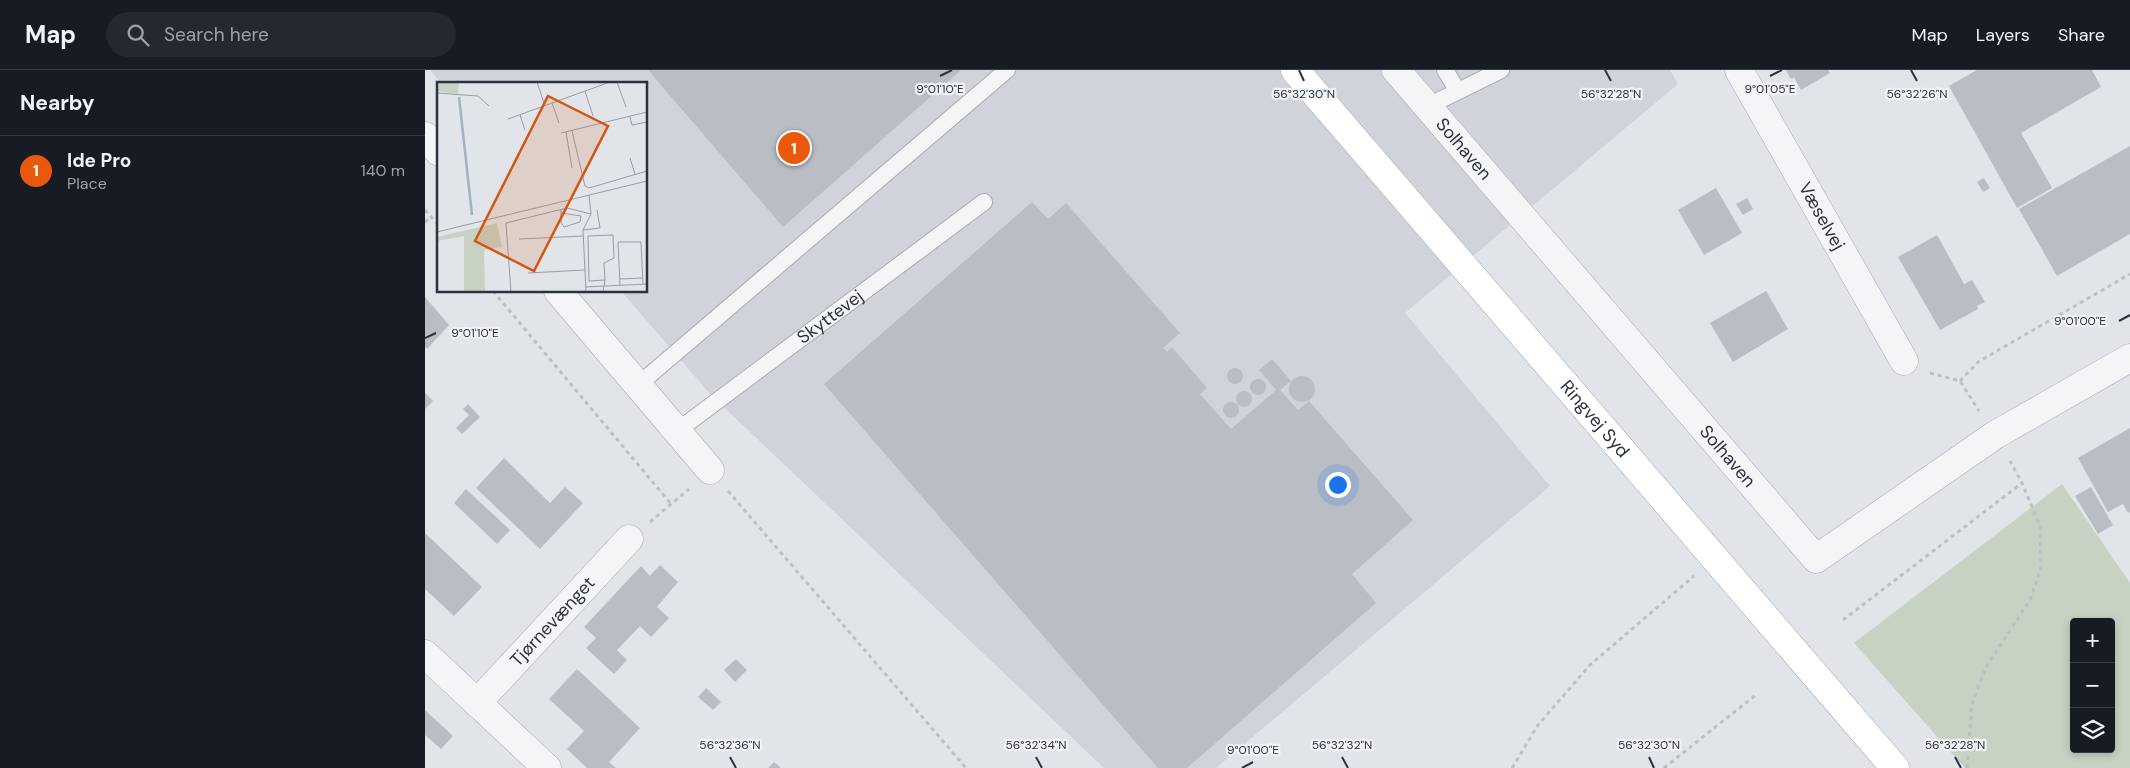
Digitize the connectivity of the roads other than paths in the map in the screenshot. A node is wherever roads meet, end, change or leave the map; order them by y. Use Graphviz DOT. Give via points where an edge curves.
graph roads {
  1 [pos="1007,70"];
  2 [pos="1295,70"];
  3 [pos="1396,70"];
  4 [pos="1445,70"];
  5 [pos="1501,70"];
  6 [pos="1739,70"];
  7 [pos="1458,91"];
  8 [pos="1427,106"];
  9 [pos="425,136"];
  10 [pos="437,150"];
  11 [pos="984,202"];
  12 [pos="559,292"];
  13 [pos="2130,358"];
  14 [pos="1904,361"];
  15 [pos="638,385"];
  16 [pos="677,431"];
  17 [pos="710,470"];
  18 [pos="629,539"];
  19 [pos="425,654"];
  20 [pos="477,703"];
  21 [pos="530,763"];
  22 [pos="1895,768"];
  1 -- 15 [label="lane"];
  2 -- 22 [label="main road, Ringvej Syd"];
  3 -- 8 [label="street, Solhaven"];
  4 -- 7 [label="lane"];
  5 -- 7 [label="lane"];
  6 -- 14 [label="street, Væselvej"];
  7 -- 8 [label="lane"];
  8 -- 13 [label="street, Solhaven" via="1816,559 1995,435"];
  9 -- 10 [label="street"];
  11 -- 16 [label="lane, Skyttevej"];
  12 -- 15 [label="street"];
  15 -- 16 [label="street"];
  16 -- 17 [label="street"];
  18 -- 20 [label="street, Tjørnevænget"];
  19 -- 20 [label="street"];
  20 -- 21 [label="street"];
}
